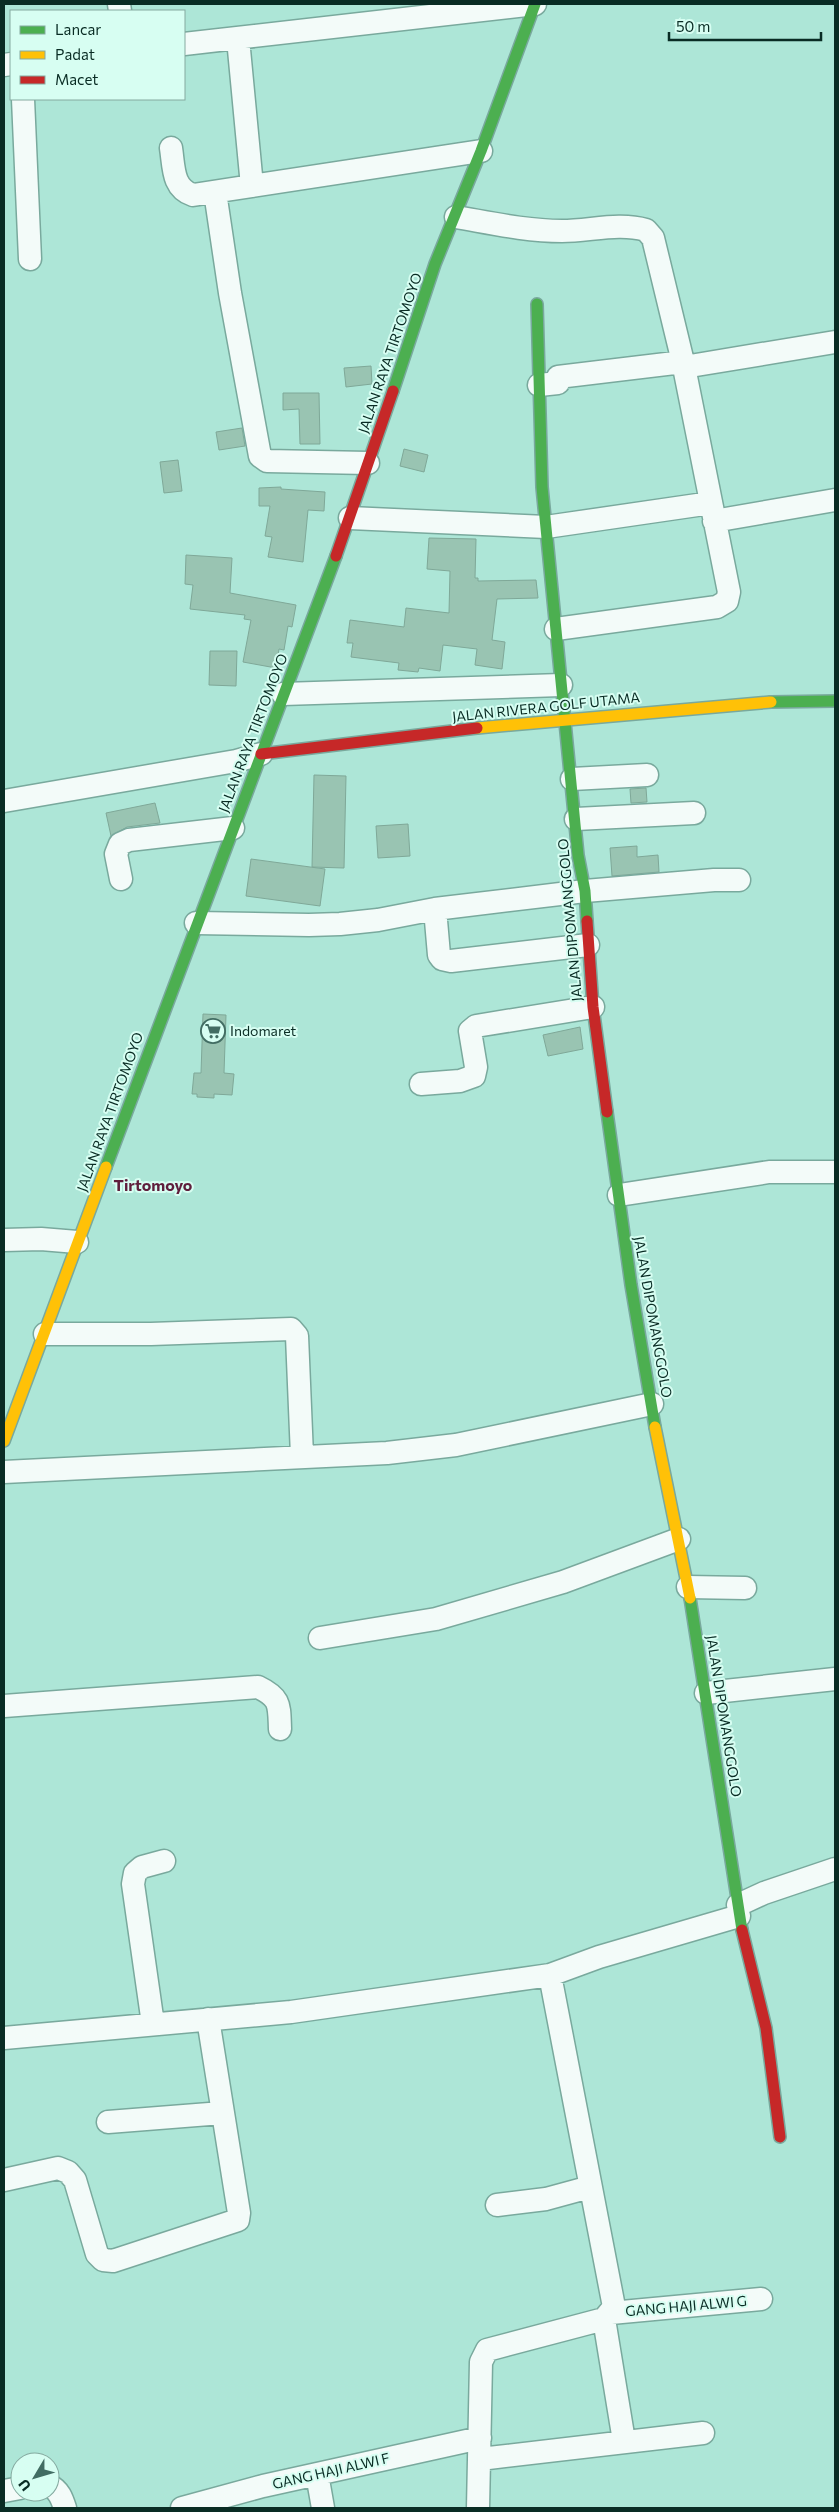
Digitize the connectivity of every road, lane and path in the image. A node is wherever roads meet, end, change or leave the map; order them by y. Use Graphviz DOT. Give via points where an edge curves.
graph roads {
  1 [pos="534,8"];
  2 [pos="238,38"];
  3 [pos="185,44"];
  4 [pos="23,100"];
  5 [pos="171,148"];
  6 [pos="481,151"];
  7 [pos="252,186"];
  8 [pos="215,192"];
  9 [pos="456,217"];
  10 [pos="30,259"];
  11 [pos="537,304"];
  12 [pos="835,342"];
  13 [pos="684,364"];
  14 [pos="539,385"];
  15 [pos="368,463"];
  16 [pos="835,500"];
  17 [pos="712,512"];
  18 [pos="350,518"];
  19 [pos="546,527"];
  20 [pos="556,629"];
  21 [pos="561,685"];
  22 [pos="283,694"];
  23 [pos="835,701"];
  24 [pos="565,719"];
  25 [pos="261,754"];
  26 [pos="647,775"];
  27 [pos="572,779"];
  28 [pos="4,801"];
  29 [pos="694,813"];
  30 [pos="576,819"];
  31 [pos="233,828"];
  32 [pos="121,879"];
  33 [pos="739,880"];
  34 [pos="585,892"];
  35 [pos="435,909"];
  36 [pos="196,922"];
  37 [pos="588,945"];
  38 [pos="593,1007"];
  39 [pos="421,1084"];
  40 [pos="835,1172"];
  41 [pos="619,1195"];
  42 [pos="4,1240"];
  43 [pos="77,1242"];
  44 [pos="45,1334"];
  45 [pos="652,1404"];
  46 [pos="4,1441"];
  47 [pos="302,1456"];
  48 [pos="4,1472"];
  49 [pos="678,1539"];
  50 [pos="688,1587"];
  51 [pos="745,1588"];
  52 [pos="320,1638"];
  53 [pos="835,1679"];
  54 [pos="706,1693"];
  55 [pos="4,1706"];
  56 [pos="280,1729"];
  57 [pos="164,1861"];
  58 [pos="835,1869"];
  59 [pos="738,1911"];
  60 [pos="550,1975"];
  61 [pos="208,2019"];
  62 [pos="153,2024"];
  63 [pos="4,2038"];
  64 [pos="222,2112"];
  65 [pos="108,2122"];
  66 [pos="780,2137"];
  67 [pos="4,2180"];
  68 [pos="590,2187"];
  69 [pos="497,2205"];
  70 [pos="761,2299"];
  71 [pos="608,2316"];
  72 [pos="703,2433"];
  73 [pos="624,2440"];
  74 [pos="480,2448"];
  75 [pos="317,2474"];
  76 [pos="182,2508"];
  77 [pos="323,2508"];
  78 [pos="478,2508"];
  1 -- 2 [label="street"];
  1 -- 6 [label="street, JALAN RAYA TIRTOMOYO"];
  2 -- 3 [label="street"];
  2 -- 7 [label="street"];
  4 -- 10 [label="street"];
  5 -- 8 [label="street" via="176,182 183,192 193,195"];
  6 -- 7 [label="street"];
  6 -- 9 [label="street, JALAN RAYA TIRTOMOYO"];
  7 -- 8 [label="street"];
  8 -- 15 [label="street" via="262,460"];
  9 -- 13 [label="street" via="525,229 562,231 636,227 646,230 653,238"];
  9 -- 15 [label="street, JALAN RAYA TIRTOMOYO" via="436,264"];
  11 -- 14 [label="street, JALAN DIPOMANGGOLO"];
  12 -- 13 [label="street"];
  13 -- 14 [label="street" via="558,377 558,383"];
  13 -- 17 [label="street"];
  14 -- 19 [label="street, JALAN DIPOMANGGOLO"];
  15 -- 18 [label="street, JALAN RAYA TIRTOMOYO"];
  16 -- 17 [label="street"];
  17 -- 19 [label="street"];
  17 -- 20 [label="street" via="729,592 727,601 717,607"];
  18 -- 19 [label="street"];
  18 -- 22 [label="street, JALAN RAYA TIRTOMOYO"];
  19 -- 20 [label="street, JALAN DIPOMANGGOLO"];
  20 -- 21 [label="street, JALAN DIPOMANGGOLO"];
  21 -- 22 [label="street"];
  21 -- 24 [label="street, JALAN DIPOMANGGOLO"];
  22 -- 25 [label="street, JALAN RAYA TIRTOMOYO"];
  23 -- 24 [label="street, JALAN RIVERA GOLF UTAMA" via="785,700"];
  24 -- 25 [label="street, JALAN RIVERA GOLF UTAMA"];
  24 -- 27 [label="street, JALAN DIPOMANGGOLO"];
  25 -- 28 [label="street" via="226,763"];
  25 -- 31 [label="street, JALAN RAYA TIRTOMOYO"];
  26 -- 27 [label="street"];
  27 -- 30 [label="street, JALAN DIPOMANGGOLO"];
  29 -- 30 [label="street"];
  30 -- 34 [label="street, JALAN DIPOMANGGOLO"];
  31 -- 32 [label="street" via="129,840 120,844 116,854"];
  31 -- 36 [label="street, JALAN RAYA TIRTOMOYO"];
  33 -- 34 [label="street"];
  34 -- 35 [label="street"];
  34 -- 37 [label="street, JALAN DIPOMANGGOLO"];
  35 -- 36 [label="street" via="378,920 309,926"];
  35 -- 37 [label="street" via="442,959"];
  36 -- 43 [label="street, JALAN RAYA TIRTOMOYO"];
  37 -- 38 [label="street, JALAN DIPOMANGGOLO"];
  38 -- 39 [label="street" via="476,1026 470,1031 476,1067 474,1076"];
  38 -- 41 [label="street, JALAN DIPOMANGGOLO"];
  40 -- 41 [label="street" via="769,1172"];
  41 -- 45 [label="street, JALAN DIPOMANGGOLO"];
  42 -- 43 [label="street"];
  43 -- 44 [label="street, JALAN RAYA TIRTOMOYO"];
  44 -- 46 [label="street, JALAN RAYA TIRTOMOYO"];
  44 -- 47 [label="street" via="291,1329 297,1336"];
  45 -- 47 [label="street" via="456,1445 387,1453"];
  45 -- 49 [label="street, JALAN DIPOMANGGOLO"];
  47 -- 48 [label="street"];
  49 -- 50 [label="street, JALAN DIPOMANGGOLO"];
  49 -- 52 [label="street" via="563,1582 436,1619"];
  50 -- 51 [label="street"];
  50 -- 54 [label="street, JALAN DIPOMANGGOLO"];
  53 -- 54 [label="street"];
  54 -- 59 [label="street, JALAN DIPOMANGGOLO"];
  55 -- 56 [label="street" via="258,1687 271,1694 278,1703"];
  57 -- 62 [label="street" via="142,1867 135,1873 133,1884"];
  58 -- 59 [label="street"];
  59 -- 60 [label="street"];
  59 -- 66 [label="street, JALAN DIPOMANGGOLO" via="766,2028"];
  60 -- 61 [label="street" via="291,2012"];
  60 -- 68 [label="street"];
  61 -- 62 [label="street"];
  61 -- 64 [label="street"];
  62 -- 63 [label="street"];
  64 -- 65 [label="street"];
  64 -- 67 [label="street" via="238,2220 113,2261 103,2260 97,2254 76,2180 68,2172 58,2168"];
  68 -- 69 [label="street" via="546,2199"];
  68 -- 71 [label="street" via="614,2307"];
  70 -- 71 [label="street, GANG HAJI ALWI G"];
  71 -- 73 [label="street"];
  71 -- 74 [label="street, GANG HAJI ALWI G" via="487,2350 481,2362"];
  72 -- 73 [label="street, GANG HAJI ALWI F"];
  73 -- 74 [label="street, GANG HAJI ALWI F"];
  74 -- 75 [label="street, GANG HAJI ALWI F"];
  74 -- 78 [label="street, GANG HAJI ALWI G"];
  75 -- 76 [label="street, GANG HAJI ALWI F"];
  75 -- 77 [label="street"];
}
